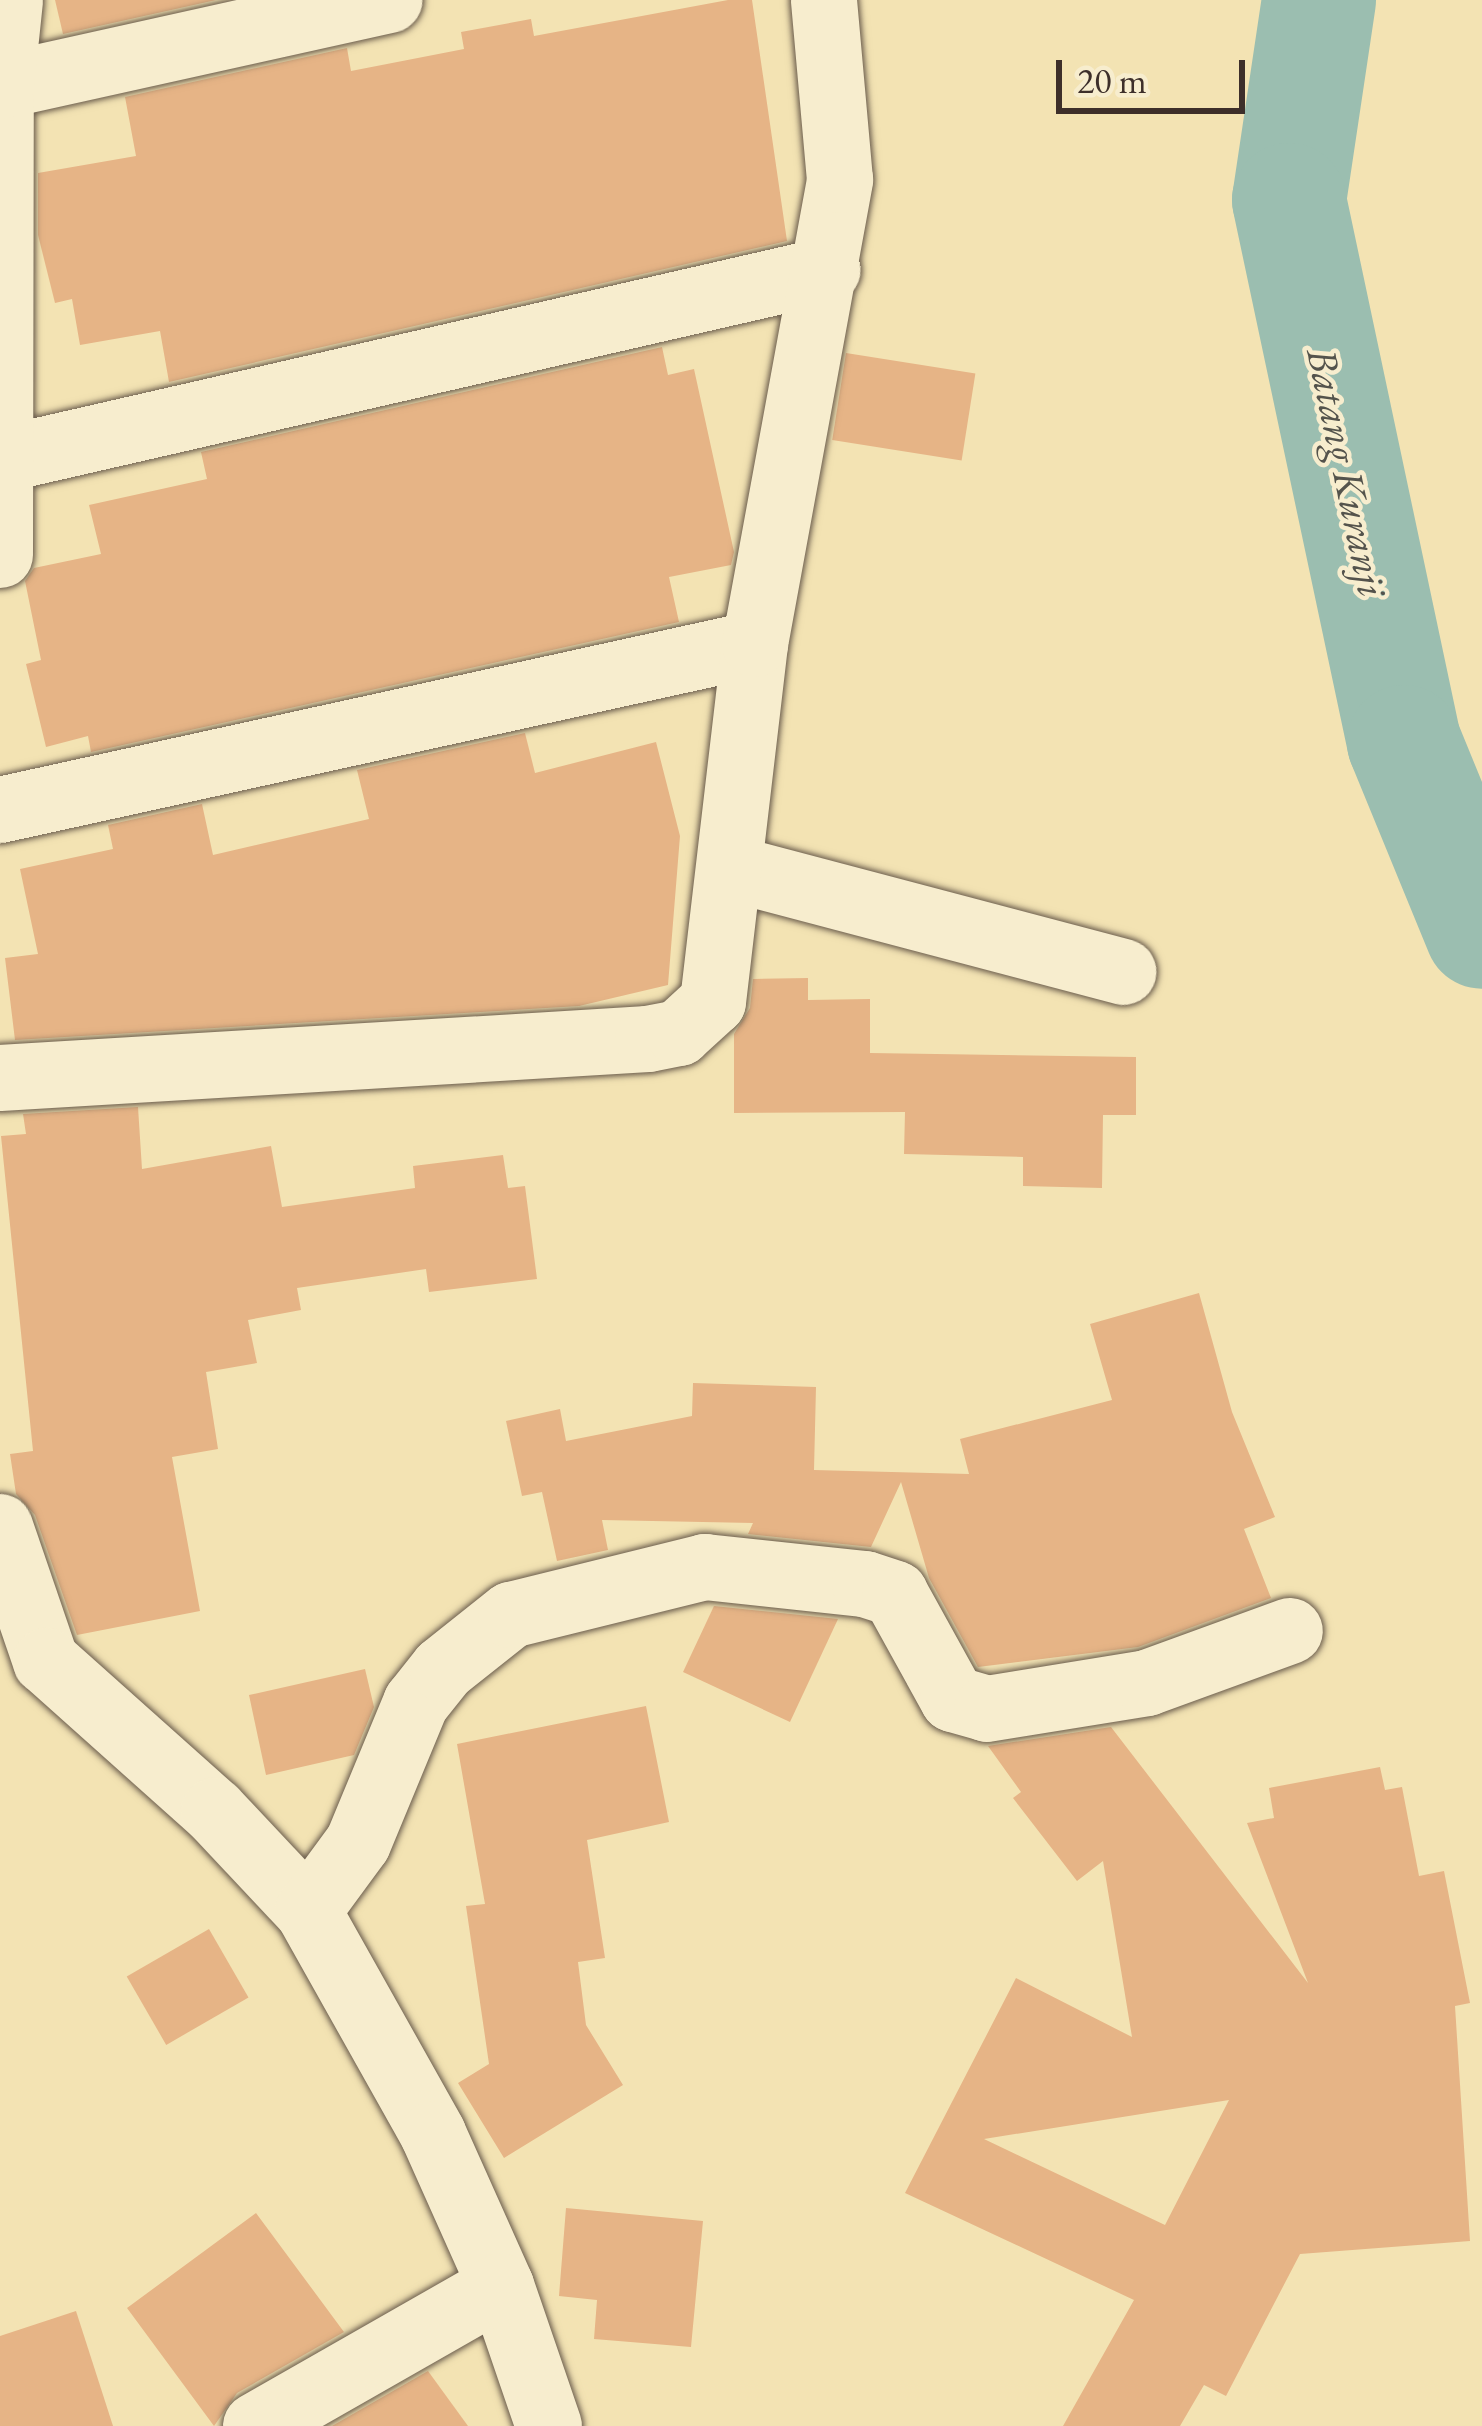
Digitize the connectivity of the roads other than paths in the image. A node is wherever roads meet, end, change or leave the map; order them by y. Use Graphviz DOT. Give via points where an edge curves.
graph roads {
  1 [pos="10,0"];
  2 [pos="391,0"];
  3 [pos="824,0"];
  4 [pos="1,86"];
  5 [pos="828,270"];
  6 [pos="4,459"];
  7 [pos="0,555"];
  8 [pos="755,644"];
  9 [pos="0,810"];
  10 [pos="730,868"];
  11 [pos="1124,972"];
  12 [pos="0,1078"];
  13 [pos="0,1527"];
  14 [pos="1289,1631"];
  15 [pos="308,1911"];
  16 [pos="501,2285"];
  17 [pos="256,2426"];
  18 [pos="549,2426"];
  1 -- 4 [label="street"];
  2 -- 4 [label="street"];
  3 -- 5 [label="street" via="840,180"];
  4 -- 6 [label="street"];
  5 -- 6 [label="street"];
  5 -- 8 [label="street"];
  6 -- 7 [label="street"];
  8 -- 9 [label="street"];
  8 -- 10 [label="street"];
  10 -- 11 [label="street"];
  10 -- 12 [label="street" via="713,1002 679,1033"];
  13 -- 15 [label="street" via="46,1660 214,1811"];
  14 -- 15 [label="street" via="1147,1683 987,1709 953,1700 895,1594 865,1584 705,1567 511,1615 416,1703 358,1843"];
  15 -- 16 [label="street" via="434,2134"];
  16 -- 17 [label="street"];
  16 -- 18 [label="street"];
}
